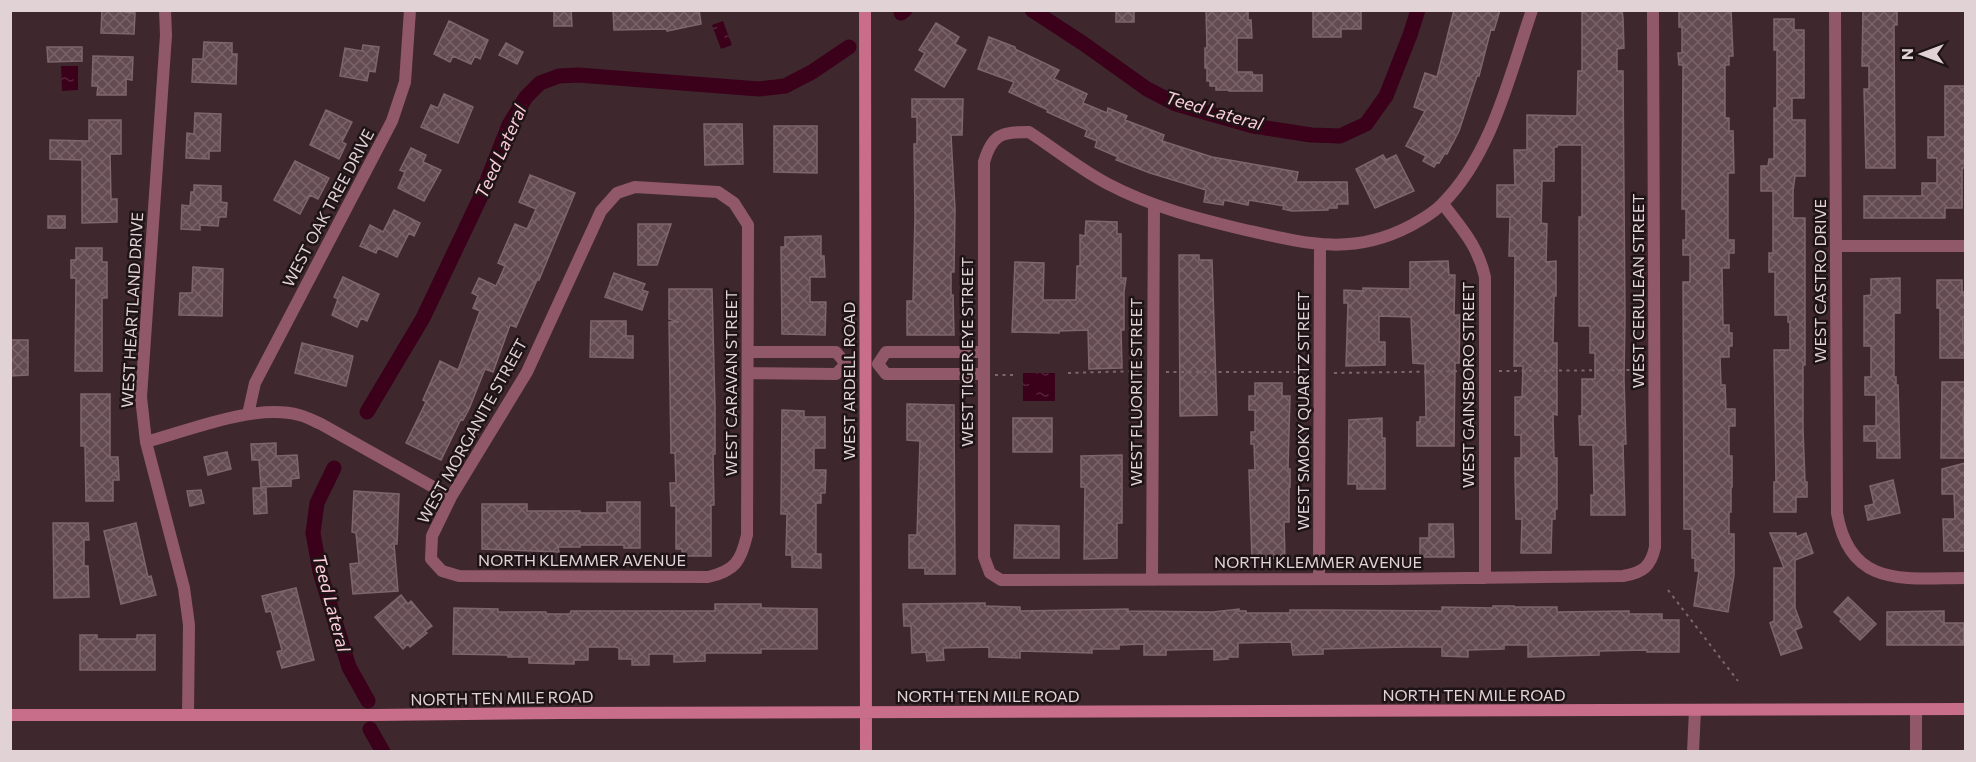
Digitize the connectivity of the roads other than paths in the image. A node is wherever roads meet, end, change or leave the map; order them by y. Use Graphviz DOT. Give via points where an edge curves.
graph roads {
  1 [pos="165,10"];
  2 [pos="411,10"];
  3 [pos="865,10"];
  4 [pos="1532,10"];
  5 [pos="1653,10"];
  6 [pos="1834,10"];
  7 [pos="734,203"];
  8 [pos="1443,204"];
  9 [pos="1154,205"];
  10 [pos="1320,244"];
  11 [pos="1836,246"];
  12 [pos="1965,246"];
  13 [pos="748,352"];
  14 [pos="983,352"];
  15 [pos="846,364"];
  16 [pos="872,364"];
  17 [pos="748,374"];
  18 [pos="983,374"];
  19 [pos="248,414"];
  20 [pos="146,442"];
  21 [pos="451,497"];
  22 [pos="431,560"];
  23 [pos="736,565"];
  24 [pos="1646,569"];
  25 [pos="990,573"];
  26 [pos="1318,578"];
  27 [pos="1485,578"];
  28 [pos="1965,578"];
  29 [pos="1152,580"];
  30 [pos="1965,709"];
  31 [pos="1695,710"];
  32 [pos="1916,710"];
  33 [pos="866,713"];
  34 [pos="10,715"];
  35 [pos="188,715"];
  36 [pos="866,752"];
  37 [pos="1692,752"];
  38 [pos="1916,752"];
  1 -- 20 [label="street, WEST HEARTLAND DRIVE" via="141,397"];
  2 -- 19 [label="street, WEST OAK TREE DRIVE" via="405,82 392,121 255,383"];
  3 -- 16 [label="main road, WEST ARDELL ROAD"];
  4 -- 8 [label="street" via="1487,139 1468,173"];
  5 -- 24 [label="street, WEST CERULEAN STREET" via="1655,547"];
  6 -- 11 [label="street, WEST CASTRO DRIVE"];
  7 -- 13 [label="street, WEST CARAVAN STREET" via="748,225"];
  7 -- 21 [label="street, WEST MORGANITE STREET" via="718,192 636,187 617,193 601,211 527,372"];
  8 -- 10 [label="street" via="1420,221 1380,240"];
  8 -- 27 [label="street, WEST GAINSBORO STREET" via="1481,257 1485,277"];
  9 -- 10 [label="street" via="1181,215"];
  9 -- 14 [label="street, WEST TIGER EYE STREET" via="1107,184 1029,132 999,135 989,144 984,162"];
  9 -- 29 [label="street, WEST FLUORITE STREET"];
  10 -- 26 [label="street, WEST SMOKY QUARTZ STREET"];
  11 -- 12 [label="street"];
  11 -- 28 [label="street, WEST CASTRO DRIVE" via="1837,513 1841,533 1849,550 1881,574 1900,578"];
  13 -- 15 [label="street" via="836,352"];
  13 -- 17 [label="street, WEST CARAVAN STREET"];
  14 -- 16 [label="street" via="886,352"];
  14 -- 18 [label="street, WEST TIGER EYE STREET"];
  15 -- 16 [label="street"];
  15 -- 17 [label="street" via="836,374"];
  16 -- 18 [label="street" via="886,374"];
  16 -- 33 [label="main road, WEST ARDELL ROAD"];
  17 -- 23 [label="street, WEST CARAVAN STREET" via="747,535"];
  18 -- 25 [label="street, WEST TIGER EYE STREET" via="984,557"];
  19 -- 20 [label="street"];
  19 -- 21 [label="street" via="299,415"];
  20 -- 35 [label="street, WEST HEARTLAND DRIVE" via="184,588 189,625"];
  21 -- 22 [label="street, WEST MORGANITE STREET" via="432,536"];
  22 -- 23 [label="street, NORTH KLEMMER AVENUE" via="442,572 459,576 708,577"];
  24 -- 27 [label="street, NORTH KLEMMER AVENUE" via="1623,576"];
  25 -- 29 [label="street, NORTH KLEMMER AVENUE" via="1001,580"];
  26 -- 27 [label="street, NORTH KLEMMER AVENUE"];
  26 -- 29 [label="street, NORTH KLEMMER AVENUE"];
  30 -- 32 [label="main road, NORTH TEN MILE ROAD"];
  31 -- 32 [label="main road, NORTH TEN MILE ROAD"];
  31 -- 33 [label="main road, NORTH TEN MILE ROAD"];
  31 -- 37 [label="street"];
  32 -- 38 [label="street"];
  33 -- 35 [label="main road, NORTH TEN MILE ROAD"];
  33 -- 36 [label="main road, WEST ARDELL ROAD"];
  34 -- 35 [label="main road, NORTH TEN MILE ROAD"];
}
